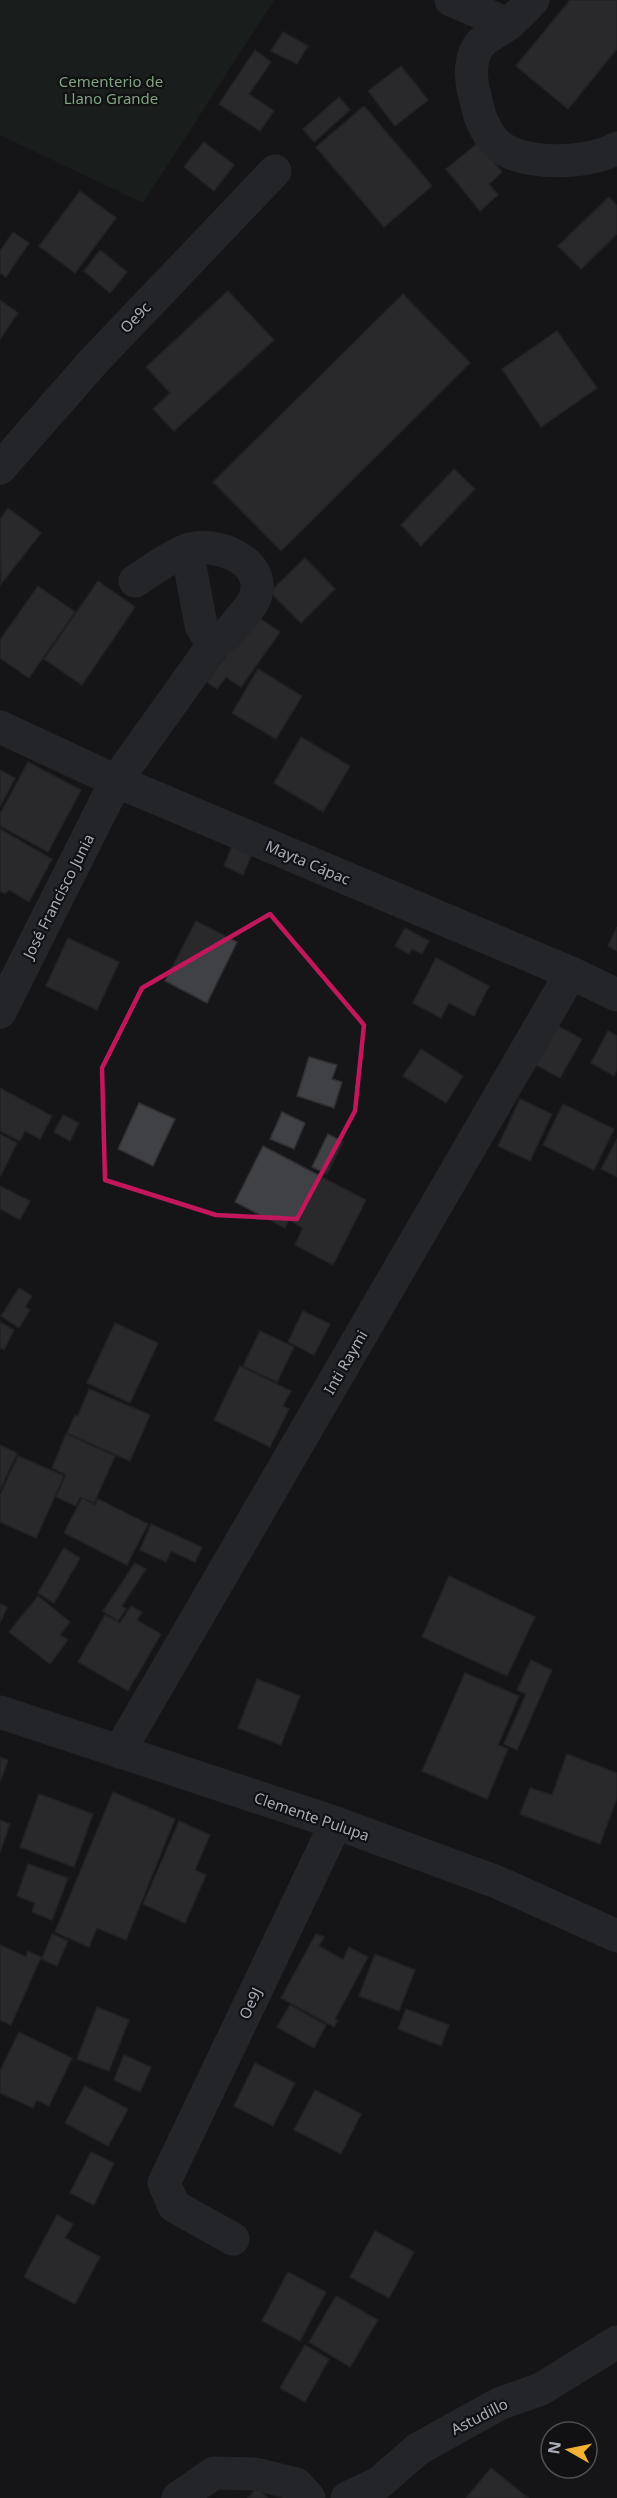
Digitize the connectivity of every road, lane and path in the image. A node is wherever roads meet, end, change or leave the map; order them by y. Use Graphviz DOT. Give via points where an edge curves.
graph roads {
  1 [pos="451,0"];
  2 [pos="533,0"];
  3 [pos="508,24"];
  4 [pos="613,157"];
  5 [pos="275,171"];
  6 [pos="0,468"];
  7 [pos="187,550"];
  8 [pos="135,581"];
  9 [pos="216,641"];
  10 [pos="0,727"];
  11 [pos="116,781"];
  12 [pos="571,973"];
  13 [pos="617,995"];
  14 [pos="0,1012"];
  15 [pos="0,1712"];
  16 [pos="119,1752"];
  17 [pos="336,1823"];
  18 [pos="617,1936"];
  19 [pos="233,2240"];
  20 [pos="617,2343"];
  21 [pos="178,2498"];
  22 [pos="309,2498"];
  23 [pos="347,2498"];
  1 -- 3 [label="street"];
  2 -- 3 [label="street"];
  3 -- 4 [label="street" via="480,44 472,63 479,118 498,145 525,159"];
  5 -- 6 [label="street, Oe9c" via="93,362"];
  7 -- 8 [label="street"];
  7 -- 9 [label="street" via="201,625"];
  7 -- 9 [label="street, José Francisco Junia" via="222,550 239,557 253,571 258,587 254,603 224,639"];
  9 -- 11 [label="street, José Francisco Junia"];
  10 -- 11 [label="street, Mayta Cápac"];
  11 -- 12 [label="street, Mayta Cápac"];
  11 -- 14 [label="street, José Francisco Junia"];
  12 -- 13 [label="street, Mayta Cápac"];
  12 -- 16 [label="street, Inti Raymi"];
  15 -- 16 [label="street, Clemente Pulupa"];
  16 -- 17 [label="street, Clemente Pulupa"];
  17 -- 18 [label="street, Clemente Pulupa" via="497,1882"];
  17 -- 19 [label="street, Oe9J" via="164,2183 174,2206"];
  20 -- 23 [label="street, Astudillo" via="542,2389 499,2404 418,2449 379,2483"];
  21 -- 22 [label="street" via="214,2473 255,2474 296,2484"];
}
